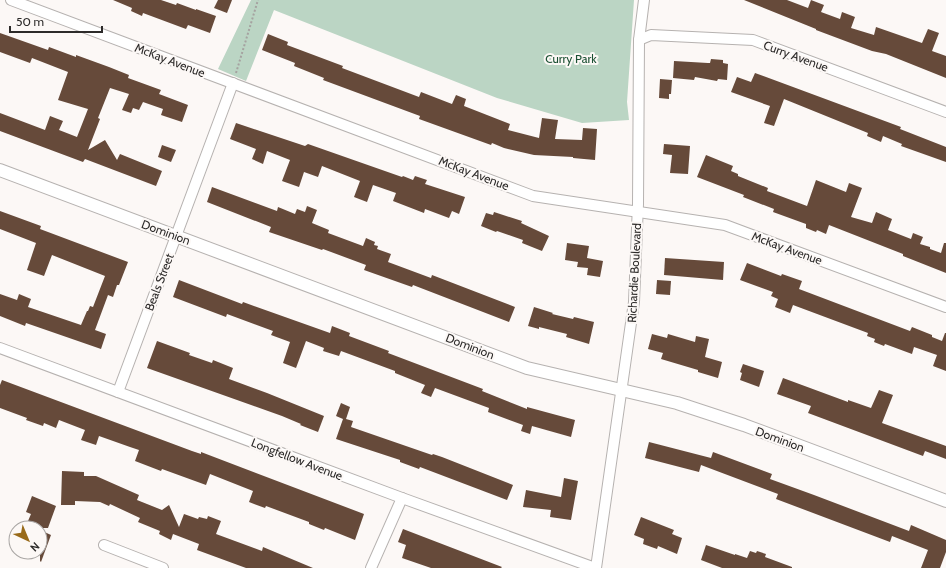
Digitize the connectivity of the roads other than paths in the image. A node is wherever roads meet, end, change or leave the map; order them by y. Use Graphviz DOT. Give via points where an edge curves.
graph roads {
  1 [pos="11,0"];
  2 [pos="644,0"];
  3 [pos="639,40"];
  4 [pos="233,83"];
  5 [pos="946,112"];
  6 [pos="0,170"];
  7 [pos="637,211"];
  8 [pos="176,236"];
  9 [pos="946,307"];
  10 [pos="0,348"];
  11 [pos="622,390"];
  12 [pos="118,392"];
  13 [pos="402,498"];
  14 [pos="946,501"];
  15 [pos="104,545"];
  16 [pos="163,568"];
  17 [pos="371,568"];
  18 [pos="596,568"];
  1 -- 4 [label="street, McKay Avenue"];
  2 -- 3 [label="street, Richardie Boulevard"];
  3 -- 5 [label="street, Curry Avenue" via="651,35 753,40"];
  3 -- 7 [label="street, Richardie Boulevard"];
  4 -- 7 [label="street, McKay Avenue" via="533,196"];
  4 -- 8 [label="street, Beals Street"];
  6 -- 8 [label="street, Dominion"];
  7 -- 9 [label="street, McKay Avenue" via="725,224"];
  7 -- 11 [label="street, Richardie Boulevard" via="634,302"];
  8 -- 11 [label="street, Dominion" via="527,368"];
  8 -- 12 [label="street, Beals Street"];
  10 -- 12 [label="street, Longfellow Avenue"];
  11 -- 14 [label="street, Dominion" via="677,404 744,426"];
  11 -- 18 [label="street, Richardie Boulevard"];
  12 -- 13 [label="street, Longfellow Avenue"];
  13 -- 17 [label="street"];
  13 -- 18 [label="street, Longfellow Avenue"];
  15 -- 16 [label="street"];
}
